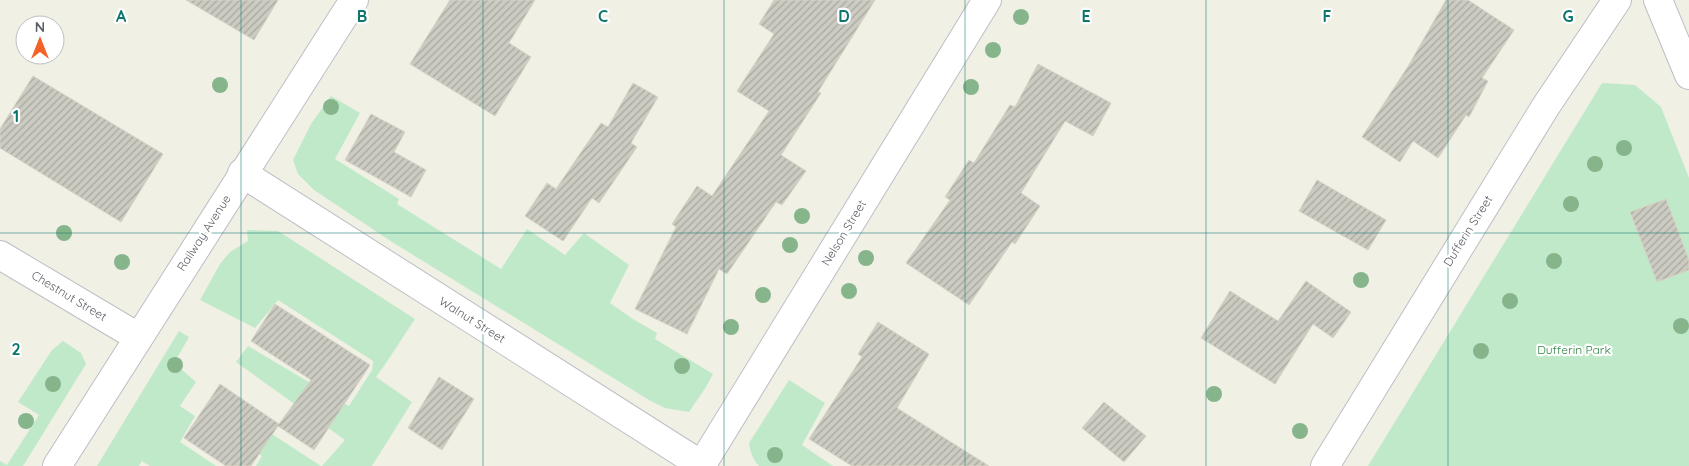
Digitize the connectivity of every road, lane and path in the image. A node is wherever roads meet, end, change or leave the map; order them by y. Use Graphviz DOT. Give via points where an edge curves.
graph roads {
  1 [pos="354,0"];
  2 [pos="987,0"];
  3 [pos="1616,0"];
  4 [pos="1658,0"];
  5 [pos="1689,75"];
  6 [pos="242,173"];
  7 [pos="0,255"];
  8 [pos="138,337"];
  9 [pos="57,466"];
  10 [pos="702,466"];
  11 [pos="1325,466"];
  1 -- 6 [label="street, Railway Avenue"];
  2 -- 10 [label="street, Nelson Street"];
  3 -- 11 [label="street, Dufferin Street" via="1546,106"];
  4 -- 5 [label="street"];
  6 -- 8 [label="street, Railway Avenue"];
  6 -- 10 [label="street, Walnut Street"];
  7 -- 8 [label="street, Chestnut Street"];
  8 -- 9 [label="street, Railway Avenue"];
}
